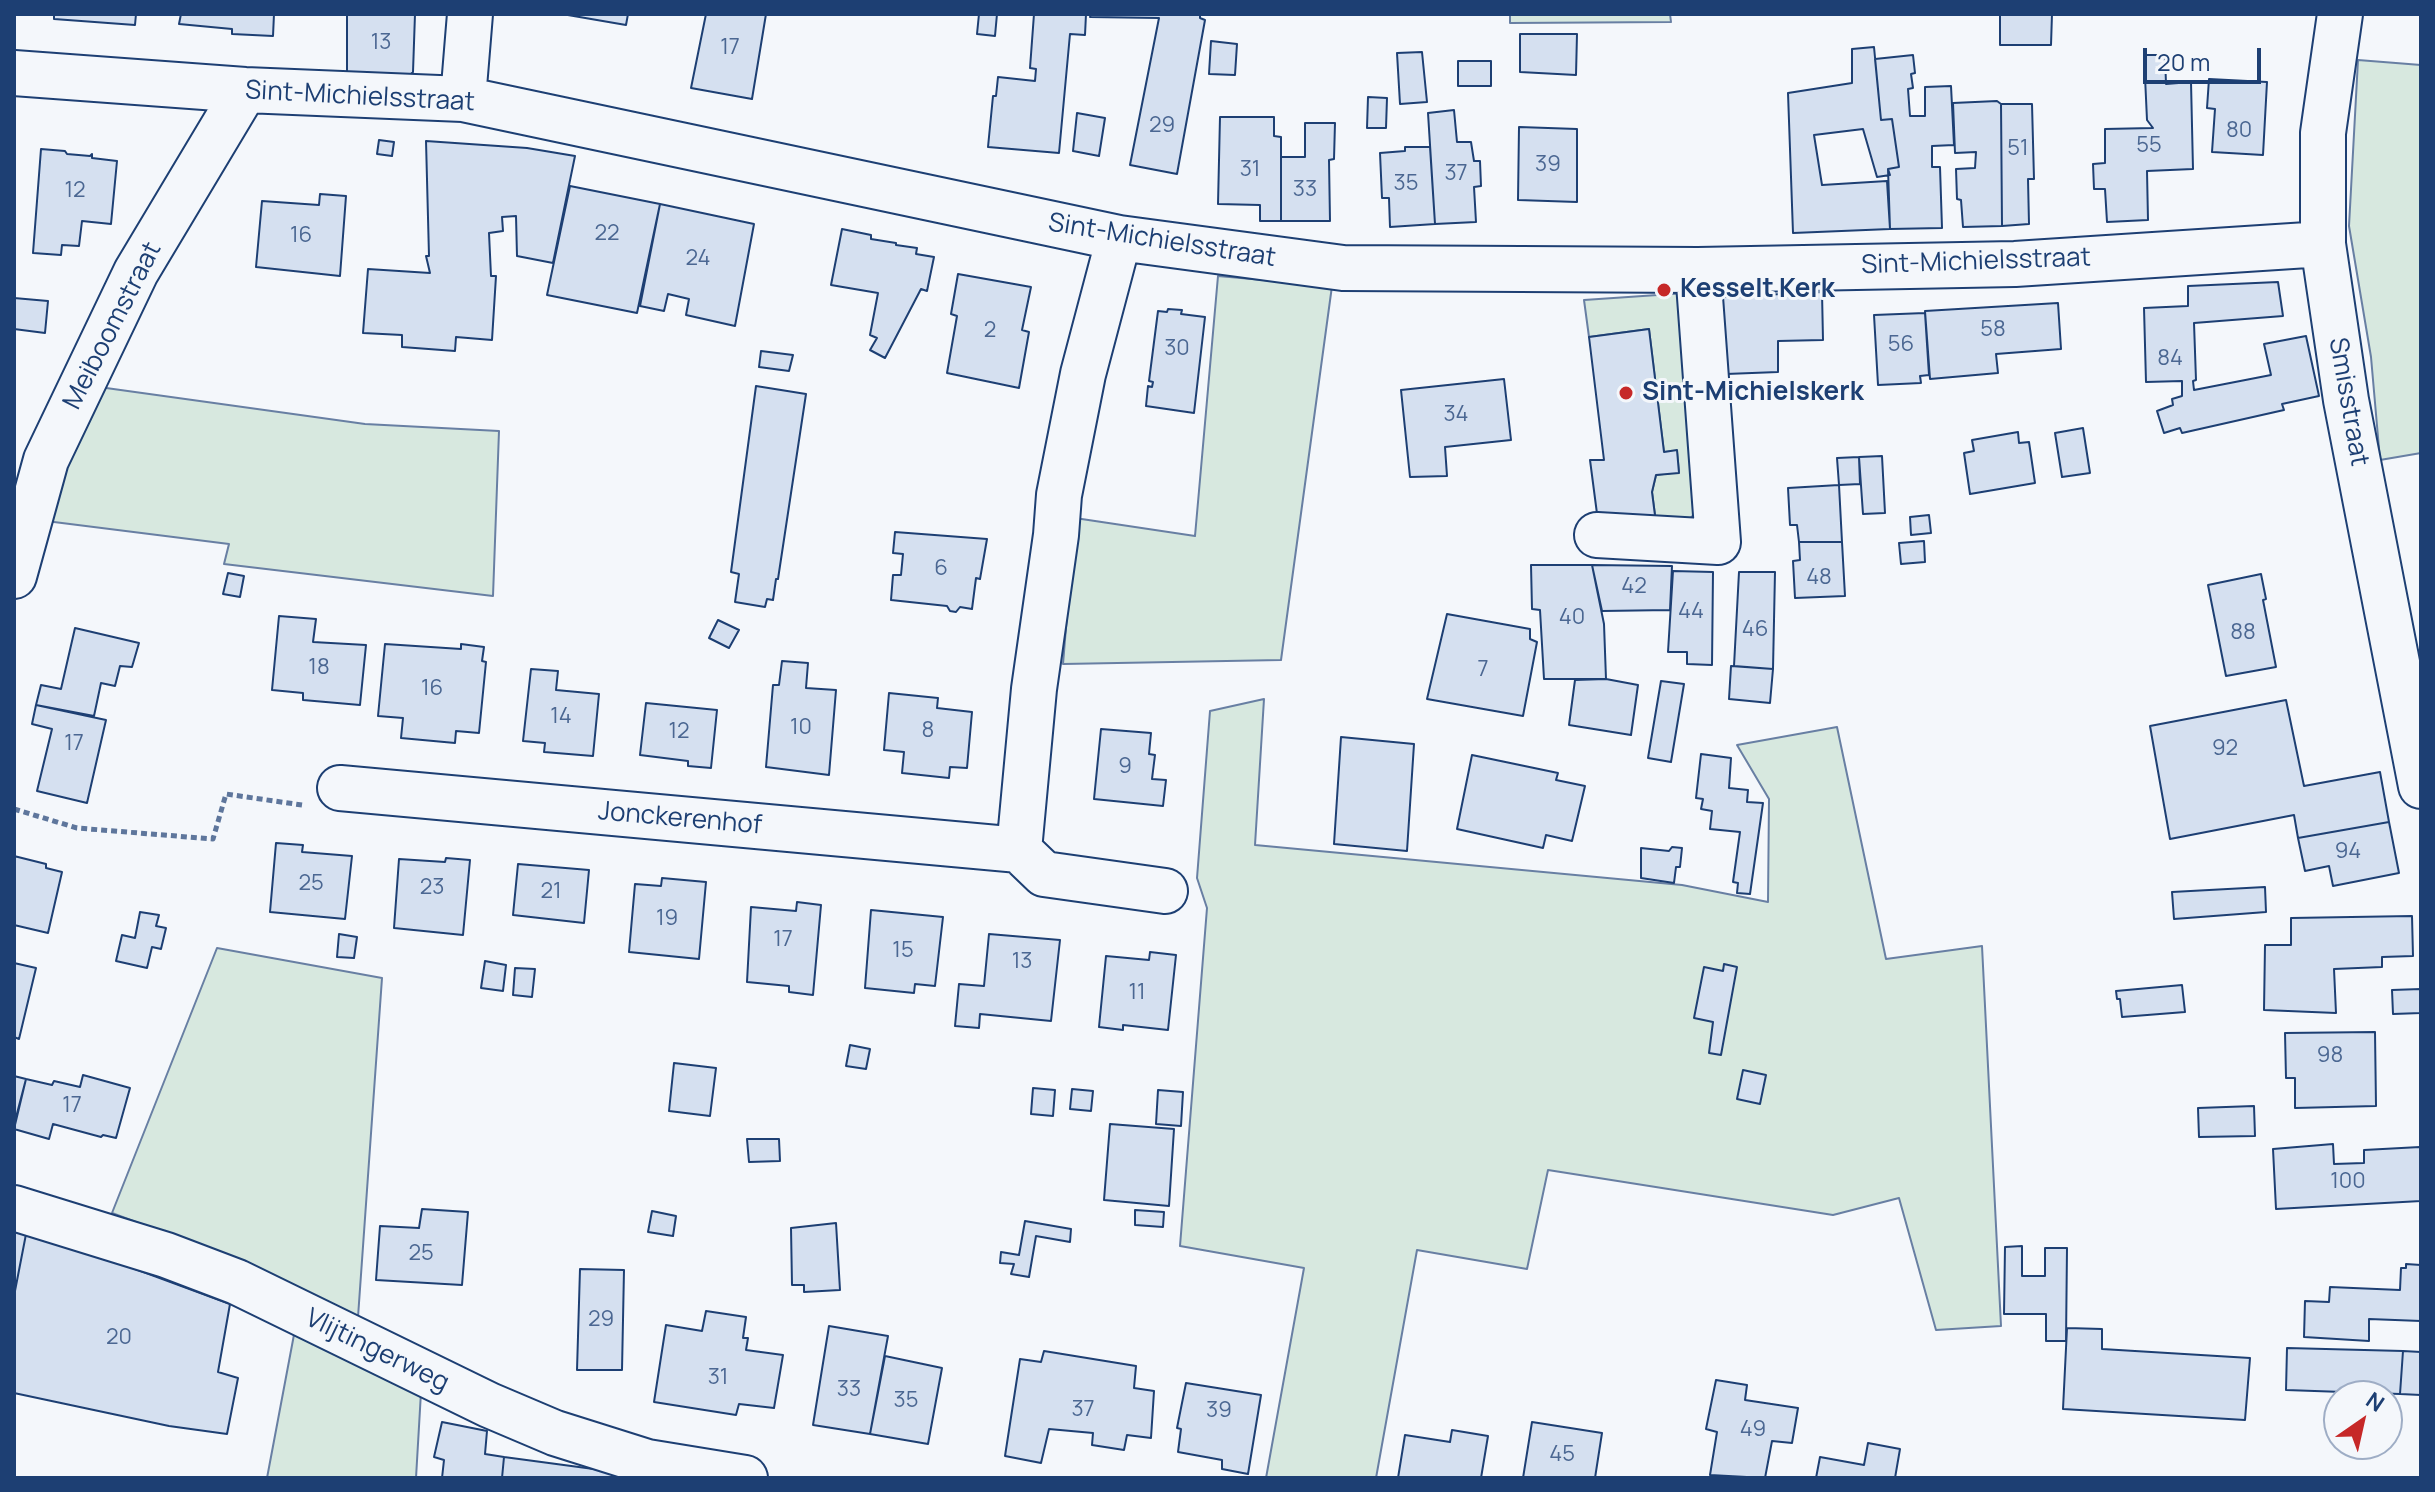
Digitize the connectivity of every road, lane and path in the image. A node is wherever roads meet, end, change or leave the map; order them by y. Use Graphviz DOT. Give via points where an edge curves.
graph roads {
  1 [pos="470,14"];
  2 [pos="2340,14"];
  3 [pos="14,73"];
  4 [pos="245,90"];
  5 [pos="463,99"];
  6 [pos="1119,238"];
  7 [pos="2323,244"];
  8 [pos="1698,270"];
  9 [pos="1597,535"];
  10 [pos="14,576"];
  11 [pos="2421,786"];
  12 [pos="340,788"];
  13 [pos="14,809"];
  14 [pos="1019,850"];
  15 [pos="1165,891"];
  16 [pos="14,1208"];
  17 [pos="745,1478"];
  1 -- 5 [label="street"];
  2 -- 7 [label="street, Smisstraat" via="2323,133"];
  3 -- 4 [label="street, Sint-Michielsstraat"];
  4 -- 5 [label="street, Sint-Michielsstraat"];
  4 -- 10 [label="street, Meiboomstraat" via="136,272 46,460"];
  5 -- 6 [label="street, Sint-Michielsstraat"];
  6 -- 8 [label="street, Sint-Michielsstraat" via="1343,268"];
  6 -- 14 [label="street" via="1083,374 1059,495"];
  7 -- 8 [label="street, Sint-Michielsstraat" via="2015,264"];
  7 -- 11 [label="street, Smisstraat" via="2346,400"];
  8 -- 9 [label="street" via="1718,542"];
  12 -- 13 [label="path" via="320,788 303,805 226,794 213,839 77,828"];
  12 -- 14 [label="street, Jonckerenhof"];
  14 -- 15 [label="street" via="1044,874"];
  16 -- 17 [label="street, Vlijtingerweg" via="237,1282 555,1433 647,1462"];
}
